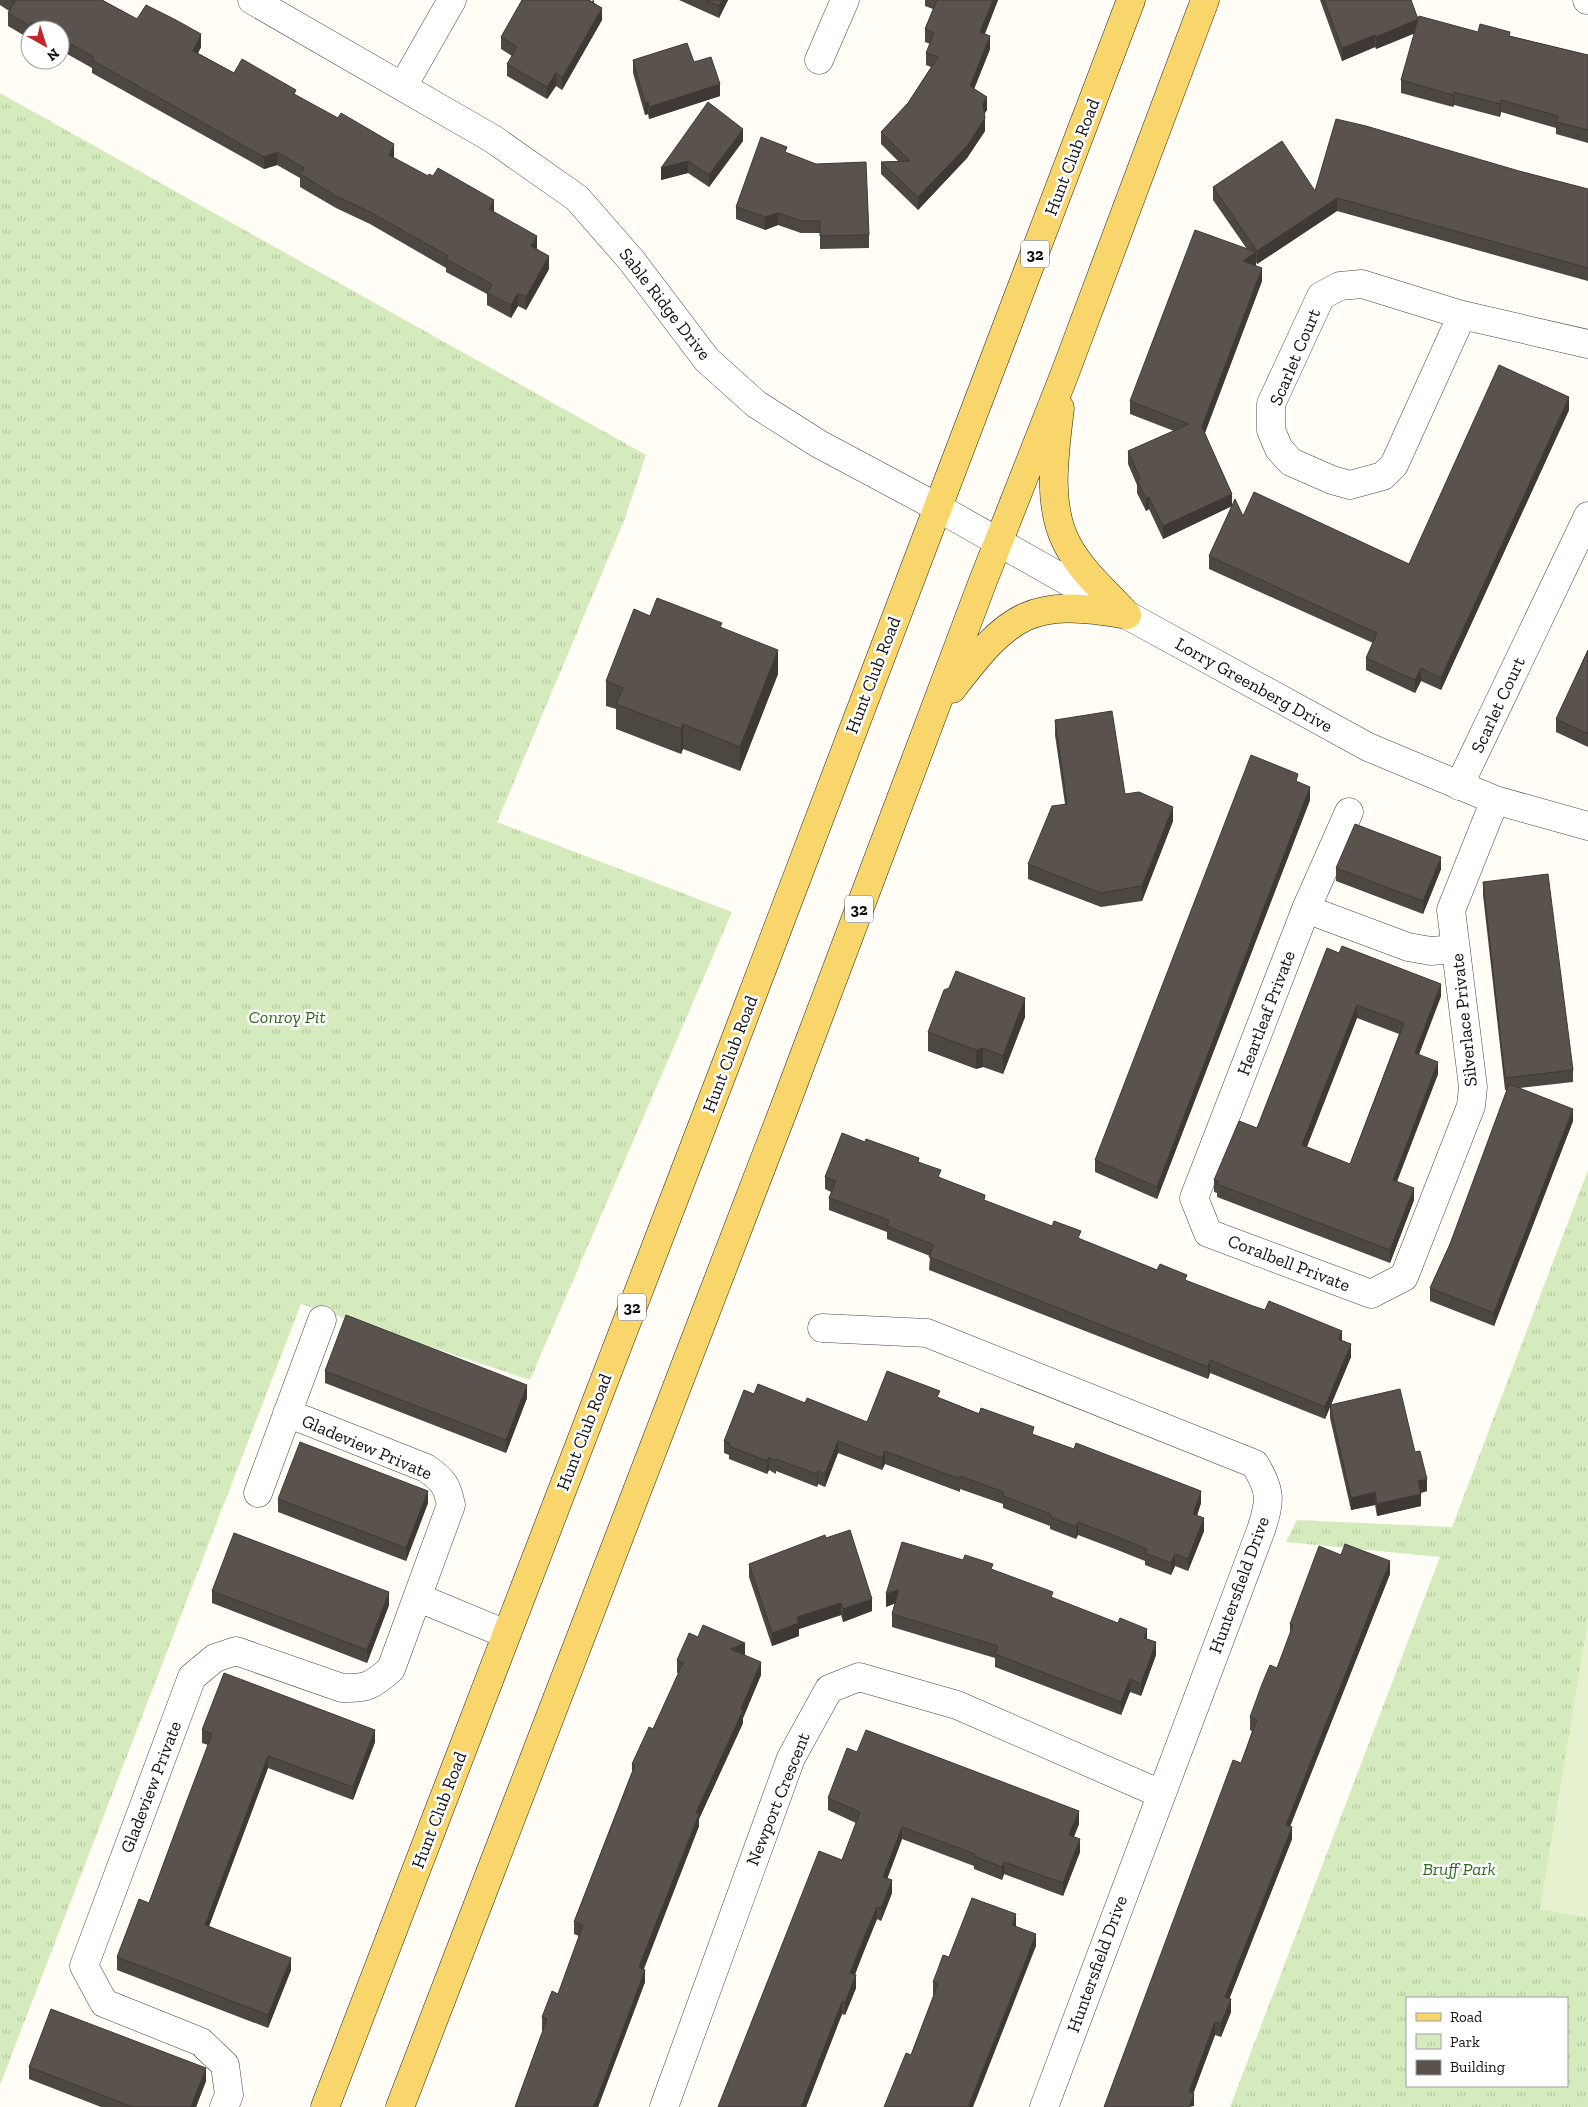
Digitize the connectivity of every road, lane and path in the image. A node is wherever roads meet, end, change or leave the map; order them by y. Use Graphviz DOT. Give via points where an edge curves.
graph roads {
  1 [pos="252,0"];
  2 [pos="452,0"];
  3 [pos="845,0"];
  4 [pos="1131,0"];
  5 [pos="1205,0"];
  6 [pos="818,60"];
  7 [pos="403,86"];
  8 [pos="1462,315"];
  9 [pos="1588,344"];
  10 [pos="1065,373"];
  11 [pos="937,507"];
  12 [pos="1588,516"];
  13 [pos="999,540"];
  14 [pos="1127,615"];
  15 [pos="933,713"];
  16 [pos="1460,786"];
  17 [pos="1495,800"];
  18 [pos="1349,812"];
  19 [pos="1588,826"];
  20 [pos="1306,909"];
  21 [pos="1456,949"];
  22 [pos="1201,1215"];
  23 [pos="1387,1286"];
  24 [pos="322,1320"];
  25 [pos="822,1328"];
  26 [pos="287,1413"];
  27 [pos="258,1493"];
  28 [pos="419,1598"];
  29 [pos="506,1634"];
  30 [pos="1161,1794"];
  31 [pos="224,2107"];
  32 [pos="325,2107"];
  33 [pos="400,2107"];
  34 [pos="664,2107"];
  35 [pos="1044,2107"];
  1 -- 7 [label="street, Sable Ridge Drive"];
  2 -- 7 [label="street"];
  3 -- 6 [label="street"];
  4 -- 11 [label="main road, Hunt Club Road / 32"];
  5 -- 10 [label="main road, 32"];
  7 -- 11 [label="street, Sable Ridge Drive" via="493,139 577,198 632,261 707,360 756,404 819,444"];
  8 -- 8 [label="street, Scarlet Court" via="1394,465 1383,476 1350,485 1292,462 1278,449 1271,430 1272,404 1321,296 1340,286 1362,284"];
  8 -- 9 [label="street, Scarlet Court"];
  10 -- 13 [label="main road, 32"];
  10 -- 14 [label="main road" via="1058,428 1056,514 1078,561"];
  11 -- 13 [label="street, Lorry Greenberg Drive"];
  11 -- 29 [label="main road, Hunt Club Road / 32"];
  12 -- 16 [label="street, Scarlet Court"];
  13 -- 14 [label="street, Lorry Greenberg Drive"];
  13 -- 15 [label="main road, 32"];
  14 -- 15 [label="main road" via="1067,607 1049,608 1019,620 982,648"];
  14 -- 16 [label="street, Lorry Greenberg Drive" via="1368,747"];
  15 -- 33 [label="main road, 32"];
  16 -- 17 [label="street, Lorry Greenberg Drive"];
  17 -- 19 [label="street, Lorry Greenberg Drive"];
  17 -- 21 [label="street, Silverlace Private" via="1451,910"];
  18 -- 20 [label="street, Heartleaf Private"];
  20 -- 21 [label="street" via="1408,947 1431,951"];
  20 -- 22 [label="street, Heartleaf Private" via="1194,1198"];
  21 -- 23 [label="street, Silverlace Private" via="1473,1087 1471,1106 1404,1278"];
  22 -- 23 [label="street, Coralbell Private" via="1208,1233 1226,1240 1370,1294"];
  24 -- 26 [label="street"];
  25 -- 30 [label="street, Huntersfield Drive" via="927,1333 1255,1464 1268,1486 1268,1507"];
  26 -- 27 [label="street"];
  26 -- 28 [label="street, Gladeview Private" via="426,1468 448,1488 452,1505"];
  28 -- 29 [label="street"];
  28 -- 31 [label="street, Gladeview Private" via="391,1669 372,1685 358,1689 342,1688 236,1651 215,1658 192,1677 84,1966 104,2003 201,2042 226,2065 228,2095"];
  29 -- 32 [label="main road, Hunt Club Road / 32"];
  30 -- 34 [label="street, Newport Crescent" via="957,1705 859,1677 829,1689 791,1758"];
  30 -- 35 [label="street, Huntersfield Drive"];
}
